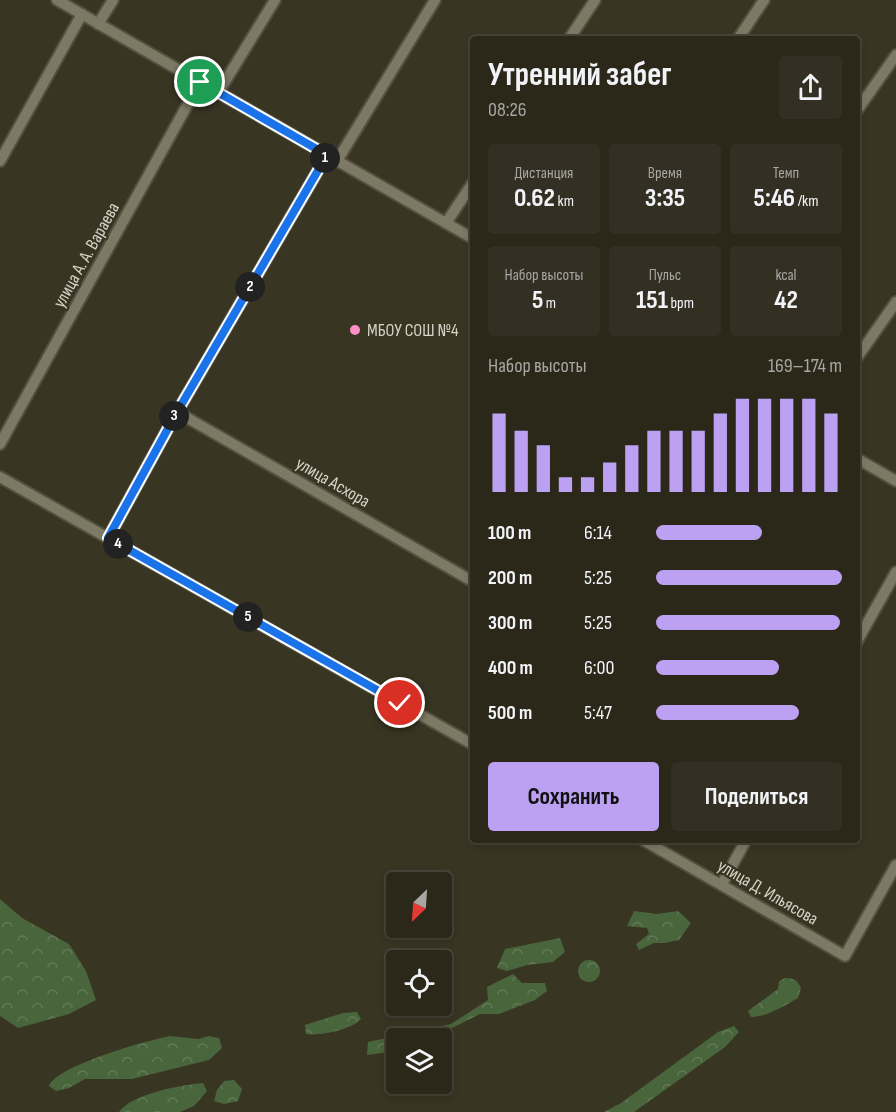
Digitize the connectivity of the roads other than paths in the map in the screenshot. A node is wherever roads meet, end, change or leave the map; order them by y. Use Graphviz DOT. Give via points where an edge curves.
graph roads {
  1 [pos="57,0"];
  2 [pos="113,0"];
  3 [pos="275,0"];
  4 [pos="435,0"];
  5 [pos="595,0"];
  6 [pos="764,0"];
  7 [pos="82,14"];
  8 [pos="98,24"];
  9 [pos="571,36"];
  10 [pos="740,36"];
  11 [pos="896,55"];
  12 [pos="200,82"];
  13 [pos="218,93"];
  14 [pos="860,106"];
  15 [pos="327,155"];
  16 [pos="0,161"];
  17 [pos="337,161"];
  18 [pos="470,187"];
  19 [pos="446,223"];
  20 [pos="470,237"];
  21 [pos="896,302"];
  22 [pos="860,353"];
  23 [pos="177,412"];
  24 [pos="0,444"];
  25 [pos="860,460"];
  26 [pos="0,477"];
  27 [pos="896,481"];
  28 [pos="108,538"];
  29 [pos="896,572"];
  30 [pos="470,580"];
  31 [pos="860,636"];
  32 [pos="470,743"];
  33 [pos="648,843"];
  34 [pos="744,843"];
  35 [pos="896,865"];
  36 [pos="722,884"];
  1 -- 7 [label="street"];
  2 -- 8 [label="street"];
  3 -- 13 [label="street"];
  4 -- 17 [label="street"];
  5 -- 9 [label="street"];
  6 -- 10 [label="street"];
  7 -- 8 [label="street"];
  7 -- 16 [label="street"];
  8 -- 12 [label="street"];
  11 -- 14 [label="street"];
  12 -- 13 [label="street"];
  12 -- 24 [label="street, улица А. А. Вараева"];
  13 -- 15 [label="street"];
  15 -- 17 [label="street"];
  15 -- 23 [label="street"];
  17 -- 19 [label="street"];
  18 -- 19 [label="street"];
  19 -- 20 [label="street"];
  21 -- 22 [label="street"];
  23 -- 28 [label="street"];
  23 -- 30 [label="street, улица Асхора"];
  25 -- 27 [label="street"];
  26 -- 28 [label="street"];
  28 -- 32 [label="street"];
  29 -- 31 [label="street"];
  33 -- 36 [label="street, улица Д. Ильясова"];
  34 -- 36 [label="street"];
  35 -- 36 [label="street, улица Д. Ильясова" via="845,956"];
}
